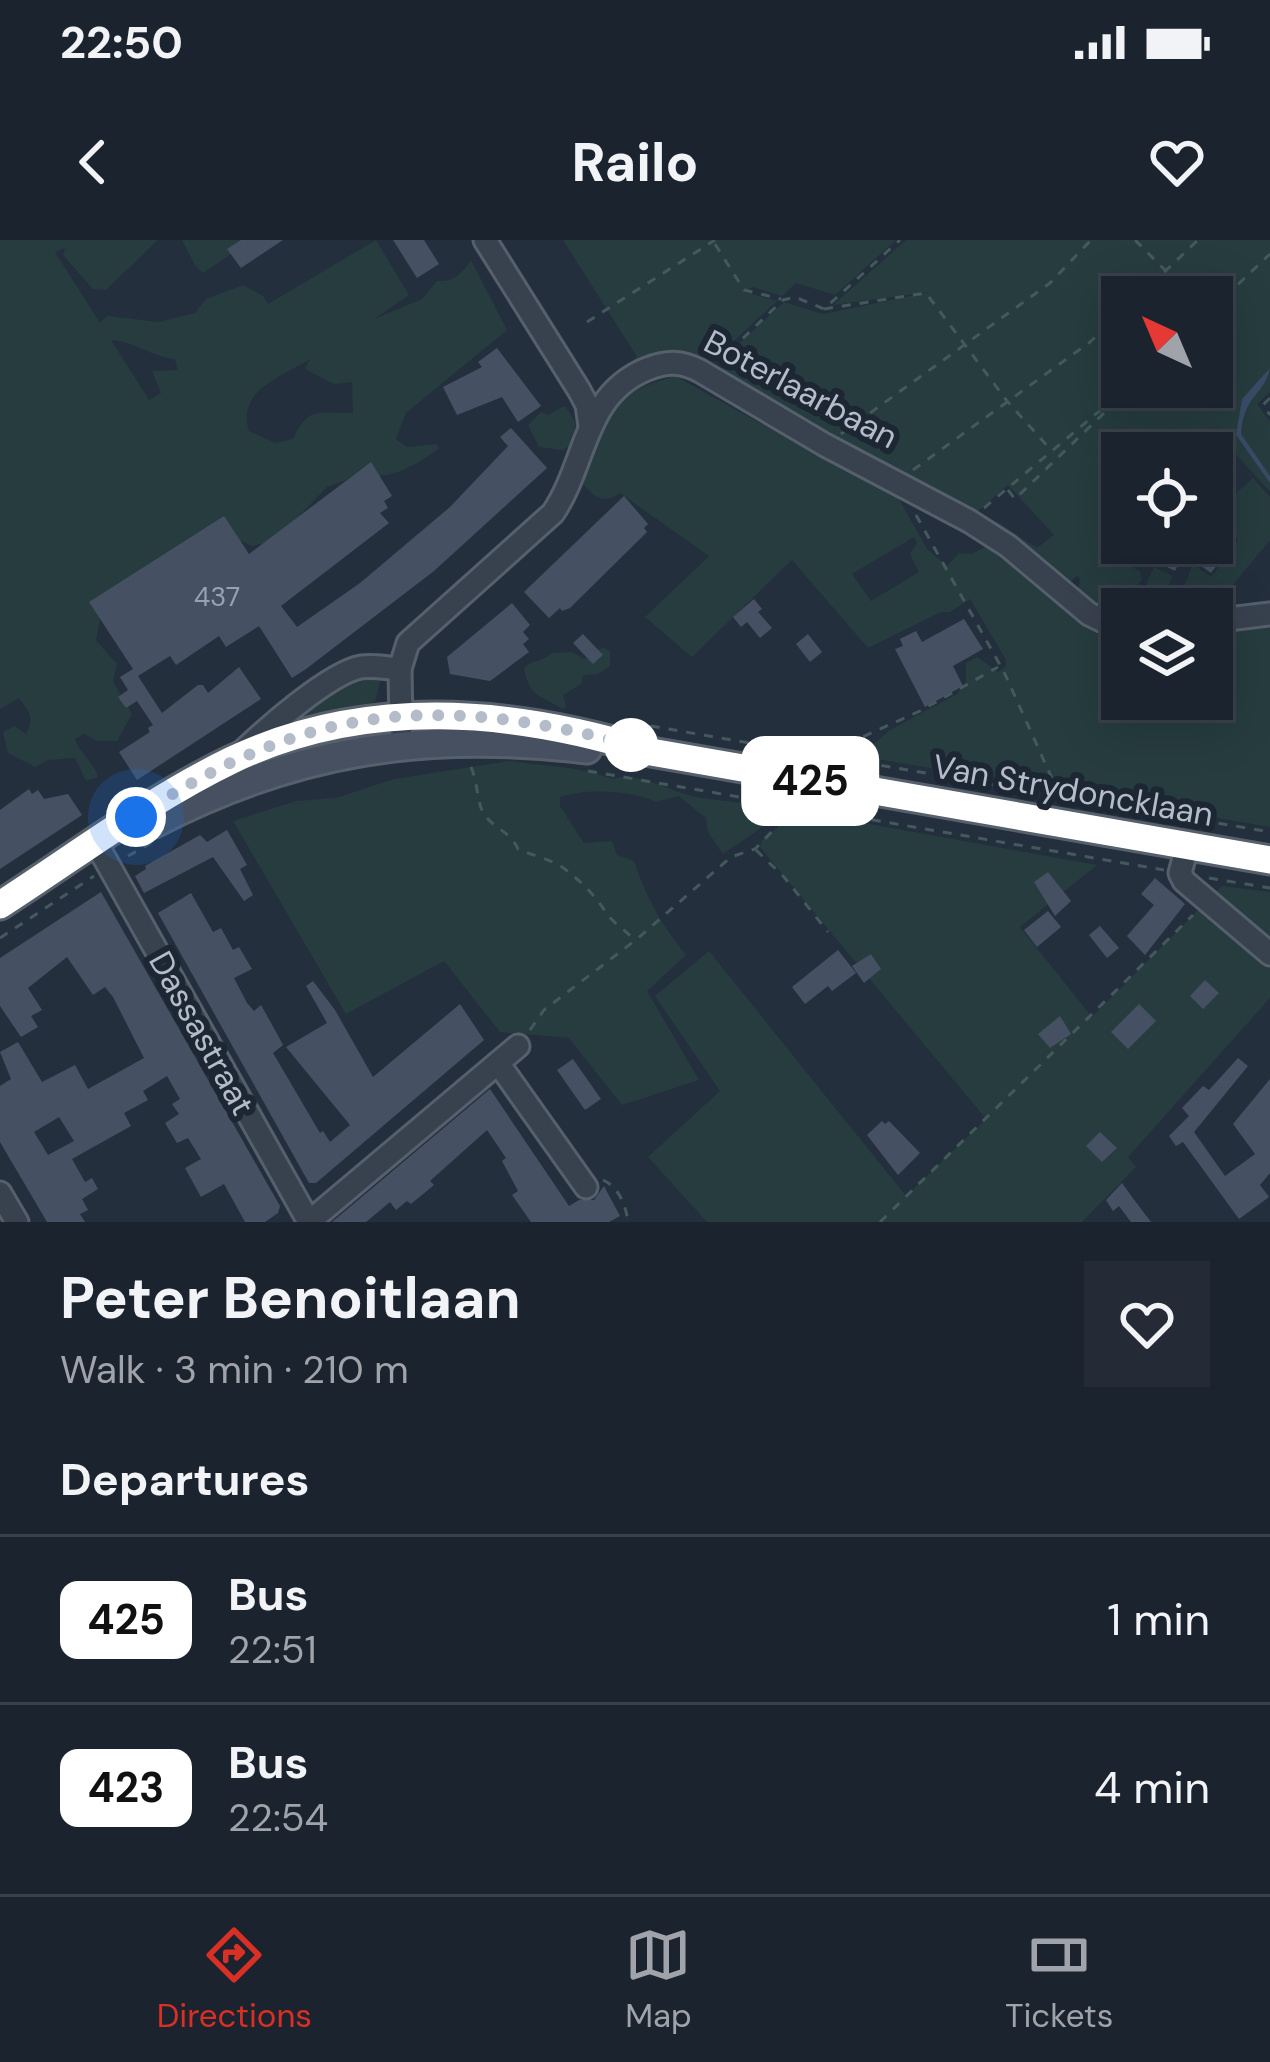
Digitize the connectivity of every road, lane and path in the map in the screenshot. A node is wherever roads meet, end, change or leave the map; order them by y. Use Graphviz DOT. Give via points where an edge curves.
graph roads {
  1 [pos="485,240"];
  2 [pos="714,240"];
  3 [pos="900,240"];
  4 [pos="1091,240"];
  5 [pos="1136,240"];
  6 [pos="1198,240"];
  7 [pos="1270,254"];
  8 [pos="1166,270"];
  9 [pos="1160,276"];
  10 [pos="1172,276"];
  11 [pos="1233,289"];
  12 [pos="783,300"];
  13 [pos="824,309"];
  14 [pos="587,322"];
  15 [pos="1101,332"];
  16 [pos="966,345"];
  17 [pos="684,363"];
  18 [pos="1270,398"];
  19 [pos="1007,401"];
  20 [pos="1104,408"];
  21 [pos="1109,408"];
  22 [pos="1270,415"];
  23 [pos="590,425"];
  24 [pos="825,445"];
  25 [pos="1051,450"];
  26 [pos="897,482"];
  27 [pos="1006,488"];
  28 [pos="969,521"];
  29 [pos="1270,614"];
  30 [pos="1233,618"];
  31 [pos="1101,620"];
  32 [pos="1000,665"];
  33 [pos="400,669"];
  34 [pos="400,714"];
  35 [pos="633,722"];
  36 [pos="401,744"];
  37 [pos="651,752"];
  38 [pos="836,756"];
  39 [pos="236,758"];
  40 [pos="468,760"];
  41 [pos="579,770"];
  42 [pos="1060,795"];
  43 [pos="796,807"];
  44 [pos="1270,832"];
  45 [pos="167,834"];
  46 [pos="754,849"];
  47 [pos="103,855"];
  48 [pos="1184,860"];
  49 [pos="1270,860"];
  50 [pos="1270,888"];
  51 [pos="1207,901"];
  52 [pos="0,905"];
  53 [pos="0,922"];
  54 [pos="828,932"];
  55 [pos="0,938"];
  56 [pos="634,940"];
  57 [pos="1270,954"];
  58 [pos="518,1046"];
  59 [pos="498,1063"];
  60 [pos="584,1184"];
  61 [pos="0,1193"];
  62 [pos="17,1222"];
  63 [pos="309,1222"];
  64 [pos="628,1222"];
  65 [pos="880,1222"];
  1 -- 23 [label="street" via="579,390"];
  2 -- 12 [label="path" via="744,290"];
  2 -- 14 [label="path"];
  3 -- 13 [label="path"];
  4 -- 16 [label="path" via="1050,284"];
  5 -- 8 [label="path"];
  6 -- 8 [label="path"];
  7 -- 11 [label="path"];
  8 -- 9 [label="path"];
  8 -- 10 [label="path"];
  12 -- 13 [label="path"];
  12 -- 17 [label="path" via="736,344"];
  13 -- 16 [label="path" via="926,293"];
  15 -- 19 [label="path"];
  16 -- 19 [label="path"];
  16 -- 24 [label="path"];
  17 -- 23 [label="street, Boterlaarbaan" via="634,375"];
  17 -- 24 [label="street, Boterlaarbaan"];
  18 -- 22 [label="path" via="1263,405"];
  19 -- 25 [label="path"];
  19 -- 26 [label="path"];
  20 -- 25 [label="path"];
  21 -- 27 [label="path" via="1016,499"];
  23 -- 33 [label="street, Boterlaarbaan" via="553,513 418,631"];
  24 -- 26 [label="street, Boterlaarbaan"];
  25 -- 27 [label="path"];
  26 -- 28 [label="street, Boterlaarbaan"];
  26 -- 32 [label="path"];
  27 -- 28 [label="path"];
  28 -- 31 [label="street, Boterlaarbaan"];
  29 -- 30 [label="street"];
  32 -- 38 [label="path" via="838,748"];
  32 -- 42 [label="path"];
  33 -- 34 [label="street"];
  33 -- 39 [label="street" via="342,675"];
  34 -- 36 [label="street"];
  34 -- 37 [label="main road, Van Strydoncklaan" via="516,718"];
  34 -- 39 [label="main road"];
  35 -- 38 [label="path"];
  36 -- 37 [label="main road, Van Strydoncklaan" via="533,742"];
  36 -- 47 [label="main road" via="278,770 204,797"];
  37 -- 48 [label="main road, Van Strydoncklaan"];
  38 -- 42 [label="path"];
  39 -- 47 [label="main road" via="195,779"];
  40 -- 56 [label="path" via="488,819 518,849 580,880"];
  41 -- 43 [label="path"];
  42 -- 44 [label="path"];
  43 -- 46 [label="path"];
  43 -- 48 [label="path"];
  45 -- 47 [label="path"];
  46 -- 54 [label="path"];
  46 -- 56 [label="path" via="731,857"];
  47 -- 52 [label="main road"];
  47 -- 53 [label="main road"];
  47 -- 55 [label="path"];
  47 -- 63 [label="street, Dassastraat"];
  48 -- 49 [label="main road, Van Strydoncklaan"];
  48 -- 50 [label="path"];
  48 -- 51 [label="street" via="1184,881"];
  51 -- 57 [label="street"];
  51 -- 65 [label="path"];
  56 -- 58 [label="path" via="544,1010"];
  58 -- 59 [label="street"];
  59 -- 60 [label="street"];
  59 -- 63 [label="street"];
  60 -- 64 [label="path" via="611,1184"];
  61 -- 62 [label="street"];
}
